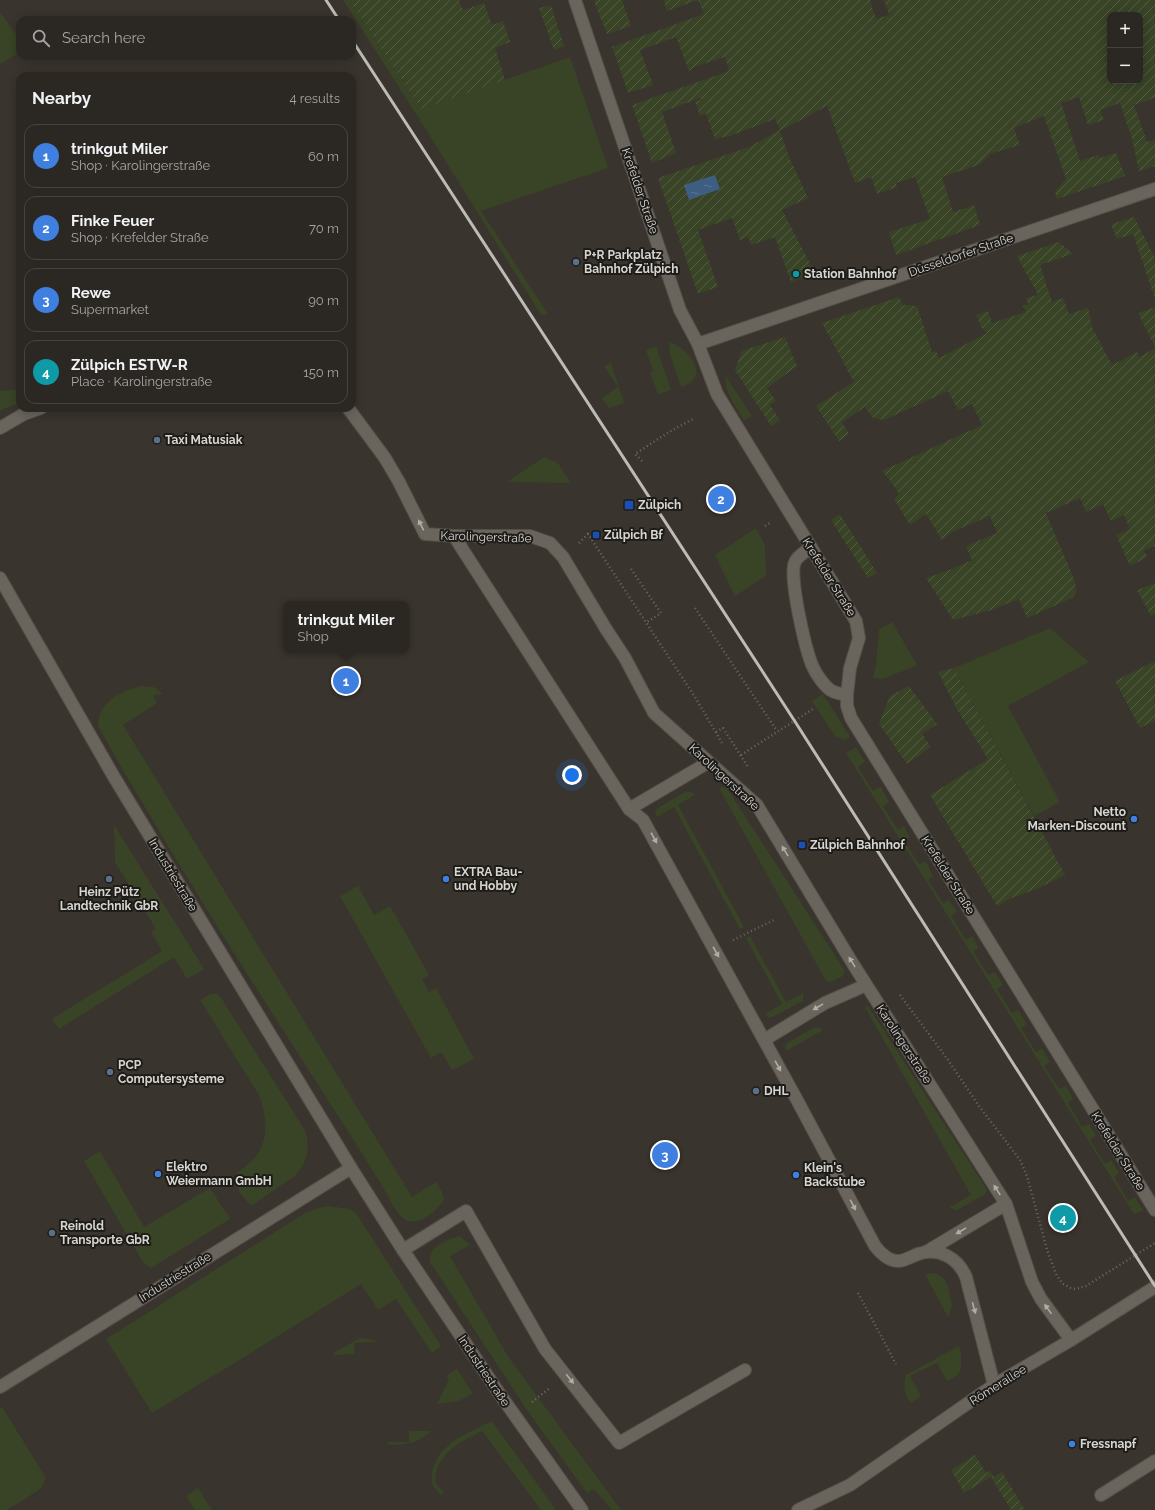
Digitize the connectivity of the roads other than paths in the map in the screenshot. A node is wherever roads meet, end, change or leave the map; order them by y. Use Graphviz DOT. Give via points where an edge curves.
graph roads {
  1 [pos="575,0"];
  2 [pos="1155,189"];
  3 [pos="698,344"];
  4 [pos="30,412"];
  5 [pos="351,412"];
  6 [pos="0,428"];
  7 [pos="454,536"];
  8 [pos="811,548"];
  9 [pos="0,578"];
  10 [pos="847,695"];
  11 [pos="709,762"];
  12 [pos="629,809"];
  13 [pos="866,985"];
  14 [pos="764,1040"];
  15 [pos="351,1168"];
  16 [pos="1006,1204"];
  17 [pos="1155,1210"];
  18 [pos="403,1250"];
  19 [pos="926,1252"];
  20 [pos="1155,1287"];
  21 [pos="1071,1340"];
  22 [pos="745,1370"];
  23 [pos="994,1385"];
  24 [pos="0,1387"];
  25 [pos="1155,1461"];
  26 [pos="845,1488"];
  27 [pos="1101,1495"];
  28 [pos="582,1510"];
  29 [pos="798,1510"];
  30 [pos="817,1510"];
  1 -- 3 [label="street, Krefelder Straße" via="680,310"];
  2 -- 3 [label="street, Düsseldorfer Straße"];
  3 -- 8 [label="street, Krefelder Straße" via="717,394"];
  4 -- 6 [label="street"];
  7 -- 5 [label="street, Karolingerstraße, one-way" via="425,534 385,458"];
  7 -- 11 [label="street, Karolingerstraße" via="530,536 550,543 563,557 625,658 654,713"];
  7 -- 12 [label="street"];
  8 -- 10 [label="street, Krefelder Straße" via="856,621 859,638 850,668"];
  8 -- 10 [label="street" via="795,561 793,579 805,644 813,668 819,677 830,690"];
  9 -- 15 [label="street, Industriestraße" via="114,777"];
  10 -- 17 [label="street, Krefelder Straße" via="851,718"];
  11 -- 12 [label="street"];
  13 -- 11 [label="street, Karolingerstraße, one-way" via="757,805"];
  12 -- 14 [label="street, one-way" via="644,820"];
  13 -- 14 [label="street, one-way" via="825,1003"];
  16 -- 13 [label="street, Karolingerstraße, one-way"];
  14 -- 19 [label="street, one-way" via="875,1246 884,1256 898,1261"];
  15 -- 18 [label="street, Industriestraße"];
  15 -- 24 [label="street, Industriestraße"];
  16 -- 19 [label="street, one-way"];
  21 -- 16 [label="street, Karolingerstraße, one-way" via="1041,1299 1032,1282"];
  18 -- 22 [label="street, one-way" via="466,1211 545,1349 619,1443"];
  18 -- 28 [label="street, Industriestraße" via="504,1401"];
  19 -- 23 [label="street, one-way" via="939,1252 951,1257 964,1271"];
  20 -- 21 [label="street, Römerallee"];
  21 -- 23 [label="street, Römerallee"];
  23 -- 26 [label="street, Römerallee"];
  25 -- 27 [label="street"];
  26 -- 29 [label="street, Römerallee"];
  26 -- 30 [label="street, Römerallee"];
}
